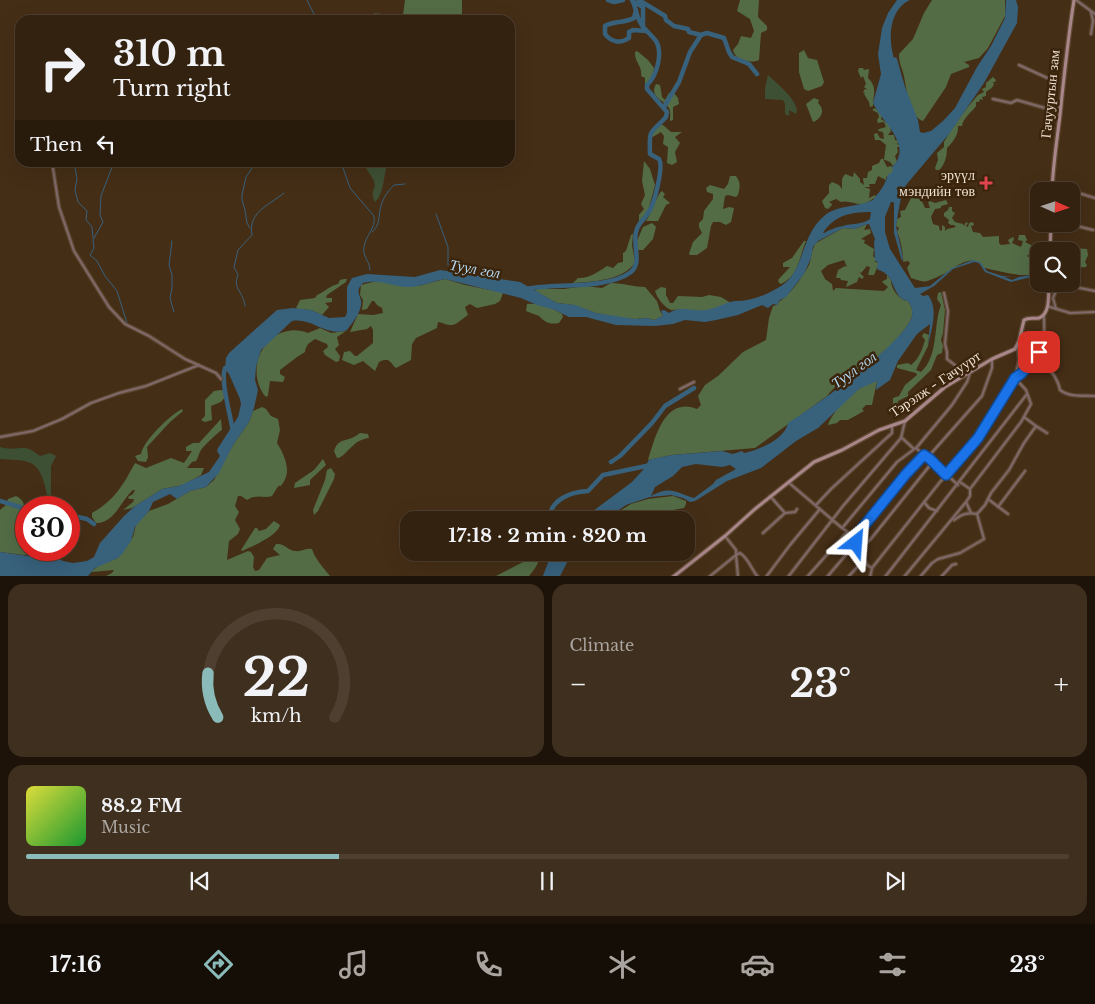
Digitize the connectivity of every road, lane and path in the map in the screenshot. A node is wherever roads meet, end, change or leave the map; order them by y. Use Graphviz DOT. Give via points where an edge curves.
graph roads {
  1 [pos="1075,0"];
  2 [pos="1093,14"];
  3 [pos="1091,34"];
  4 [pos="1019,65"];
  5 [pos="993,99"];
  6 [pos="1052,100"];
  7 [pos="1061,102"];
  8 [pos="1049,106"];
  9 [pos="1061,107"];
  10 [pos="53,167"];
  11 [pos="1052,182"];
  12 [pos="1080,194"];
  13 [pos="1095,198"];
  14 [pos="1080,227"];
  15 [pos="1093,230"];
  16 [pos="1095,291"];
  17 [pos="1049,292"];
  18 [pos="944,293"];
  19 [pos="1048,306"];
  20 [pos="1056,309"];
  21 [pos="1095,312"];
  22 [pos="1044,315"];
  23 [pos="1018,345"];
  24 [pos="1036,356"];
  25 [pos="992,359"];
  26 [pos="200,365"];
  27 [pos="975,369"];
  28 [pos="970,373"];
  29 [pos="1015,378"];
  30 [pos="221,379"];
  31 [pos="694,382"];
  32 [pos="680,389"];
  33 [pos="1027,394"];
  34 [pos="1095,396"];
  35 [pos="1024,417"];
  36 [pos="904,422"];
  37 [pos="892,426"];
  38 [pos="1036,426"];
  39 [pos="1047,433"];
  40 [pos="0,437"];
  41 [pos="902,437"];
  42 [pos="915,448"];
  43 [pos="924,455"];
  44 [pos="928,457"];
  45 [pos="932,461"];
  46 [pos="1025,471"];
  47 [pos="946,475"];
  48 [pos="788,482"];
  49 [pos="959,484"];
  50 [pos="970,489"];
  51 [pos="770,496"];
  52 [pos="988,499"];
  53 [pos="924,502"];
  54 [pos="966,502"];
  55 [pos="816,505"];
  56 [pos="998,507"];
  57 [pos="797,509"];
  58 [pos="820,509"];
  59 [pos="937,511"];
  60 [pos="785,513"];
  61 [pos="970,513"];
  62 [pos="977,514"];
  63 [pos="1008,514"];
  64 [pos="833,520"];
  65 [pos="951,522"];
  66 [pos="842,528"];
  67 [pos="848,532"];
  68 [pos="764,534"];
  69 [pos="725,536"];
  70 [pos="855,537"];
  71 [pos="856,543"];
  72 [pos="859,548"];
  73 [pos="736,555"];
  74 [pos="864,560"];
  75 [pos="956,564"];
  76 [pos="872,568"];
  77 [pos="673,576"];
  78 [pos="709,576"];
  79 [pos="738,576"];
  80 [pos="758,576"];
  81 [pos="766,576"];
  82 [pos="788,576"];
  83 [pos="807,576"];
  84 [pos="827,576"];
  85 [pos="848,576"];
  86 [pos="872,576"];
  87 [pos="885,576"];
  88 [pos="904,576"];
  89 [pos="920,576"];
  90 [pos="941,576"];
  1 -- 2 [label="street"];
  1 -- 7 [label="main road, Гачууртын зам"];
  2 -- 3 [label="street"];
  4 -- 6 [label="street" via="1054,80"];
  5 -- 8 [label="street"];
  6 -- 7 [label="street"];
  6 -- 8 [label="street"];
  7 -- 9 [label="main road, Гачууртын зам"];
  8 -- 9 [label="street"];
  9 -- 11 [label="main road, Гачууртын зам"];
  10 -- 26 [label="street" via="59,207 72,246 109,307 125,324"];
  12 -- 13 [label="street"];
  14 -- 15 [label="street"];
  16 -- 20 [label="street" via="1075,287 1056,291"];
  17 -- 19 [label="main road"];
  18 -- 27 [label="street" via="948,311 946,359 956,366"];
  19 -- 20 [label="street"];
  19 -- 22 [label="main road"];
  20 -- 21 [label="street" via="1070,313"];
  22 -- 23 [label="main road" via="1024,320"];
  22 -- 24 [label="street" via="1043,346"];
  23 -- 25 [label="main road, Тэрэлж - Гачуурт"];
  23 -- 29 [label="street"];
  24 -- 29 [label="street"];
  24 -- 34 [label="street" via="1056,378 1064,393"];
  25 -- 27 [label="main road, Тэрэлж - Гачуурт"];
  25 -- 44 [label="street" via="982,396"];
  26 -- 30 [label="street"];
  26 -- 40 [label="street" via="91,403 33,431"];
  27 -- 28 [label="main road, Тэрэлж - Гачуурт"];
  28 -- 36 [label="main road, Тэрэлж - Гачуурт" via="945,388"];
  28 -- 42 [label="street" via="952,405"];
  29 -- 33 [label="street"];
  29 -- 47 [label="street" via="983,430"];
  31 -- 32 [label="street"];
  33 -- 35 [label="street" via="1030,404"];
  33 -- 49 [label="street"];
  35 -- 38 [label="street"];
  35 -- 50 [label="street"];
  36 -- 37 [label="main road, Тэрэлж - Гачуурт"];
  36 -- 41 [label="street"];
  37 -- 48 [label="main road, Тэрэлж - Гачуурт" via="814,462"];
  37 -- 55 [label="street" via="892,433"];
  38 -- 39 [label="street"];
  38 -- 52 [label="street"];
  41 -- 42 [label="street"];
  41 -- 64 [label="street"];
  42 -- 43 [label="street"];
  42 -- 66 [label="street" via="897,462"];
  43 -- 44 [label="street"];
  43 -- 70 [label="street"];
  44 -- 45 [label="street"];
  45 -- 47 [label="street"];
  45 -- 72 [label="street" via="870,540"];
  46 -- 56 [label="street"];
  47 -- 49 [label="street"];
  47 -- 53 [label="street"];
  48 -- 51 [label="main road, Тэрэлж - Гачуурт"];
  48 -- 55 [label="street"];
  49 -- 50 [label="street"];
  49 -- 59 [label="street"];
  50 -- 54 [label="street"];
  51 -- 60 [label="street"];
  51 -- 69 [label="main road, Тэрэлж - Гачуурт"];
  52 -- 56 [label="street"];
  52 -- 62 [label="street"];
  53 -- 59 [label="street"];
  53 -- 76 [label="street"];
  54 -- 61 [label="street"];
  54 -- 65 [label="street"];
  55 -- 58 [label="street"];
  56 -- 63 [label="street"];
  57 -- 60 [label="street"];
  58 -- 64 [label="street"];
  58 -- 81 [label="street"];
  59 -- 87 [label="street"];
  60 -- 68 [label="street"];
  61 -- 62 [label="street"];
  61 -- 65 [label="street"];
  62 -- 89 [label="street" via="983,540 960,553 938,559"];
  64 -- 66 [label="street"];
  64 -- 82 [label="street"];
  65 -- 88 [label="street"];
  66 -- 67 [label="street"];
  67 -- 70 [label="street"];
  67 -- 83 [label="street"];
  69 -- 73 [label="street" via="736,550"];
  69 -- 77 [label="main road, Тэрэлж - Гачуурт"];
  70 -- 71 [label="street"];
  71 -- 72 [label="street"];
  71 -- 84 [label="street"];
  72 -- 74 [label="street"];
  73 -- 78 [label="street"];
  73 -- 79 [label="street"];
  73 -- 80 [label="street" via="744,556"];
  74 -- 76 [label="street"];
  74 -- 85 [label="street"];
  75 -- 90 [label="street"];
  76 -- 86 [label="street"];
}
